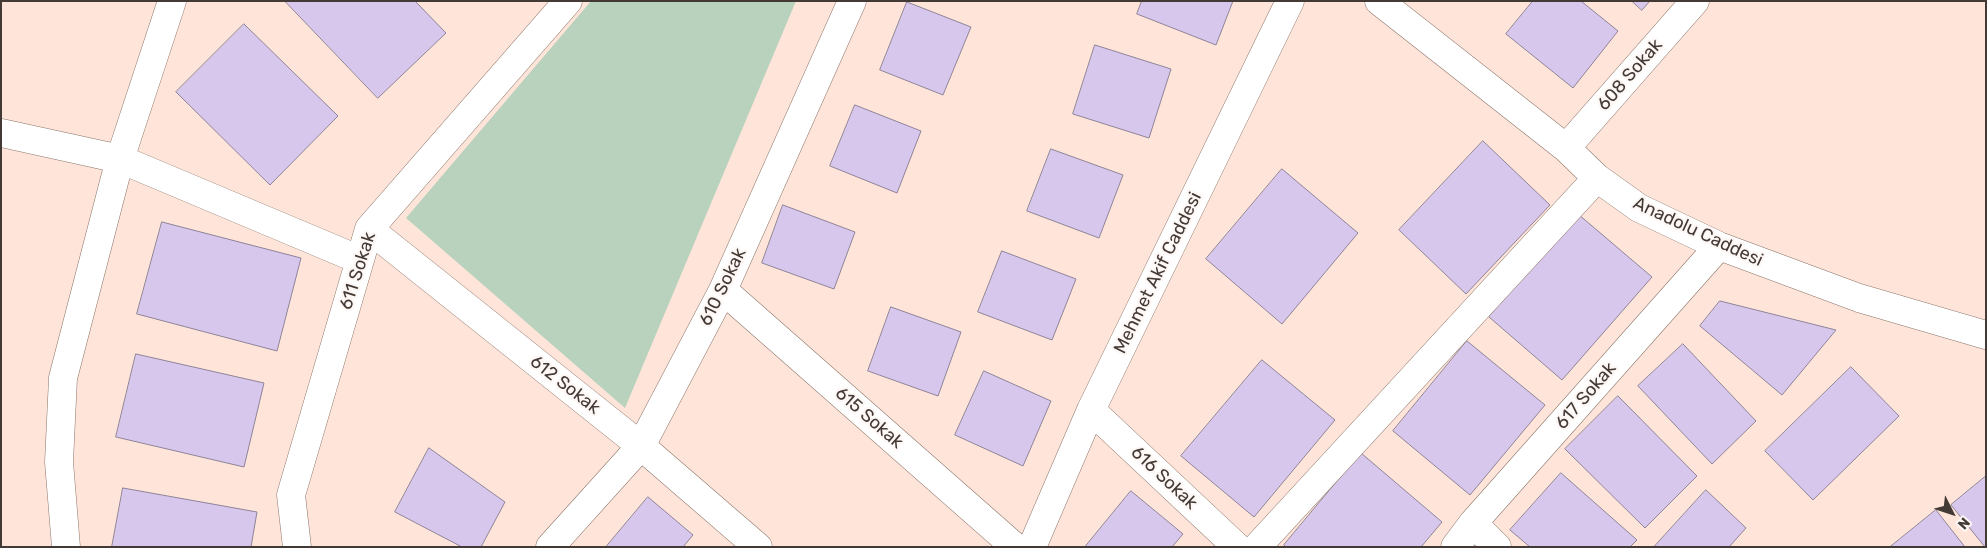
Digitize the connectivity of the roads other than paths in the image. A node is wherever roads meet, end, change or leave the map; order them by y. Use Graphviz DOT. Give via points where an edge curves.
graph roads {
  1 [pos="172,1"];
  2 [pos="568,1"];
  3 [pos="852,1"];
  4 [pos="1290,1"];
  5 [pos="1379,1"];
  6 [pos="1695,1"];
  7 [pos="1,133"];
  8 [pos="1566,148"];
  9 [pos="120,160"];
  10 [pos="1597,178"];
  11 [pos="369,229"];
  12 [pos="1719,246"];
  13 [pos="360,260"];
  14 [pos="723,290"];
  15 [pos="1986,334"];
  16 [pos="1091,410"];
  17 [pos="641,446"];
  18 [pos="1473,523"];
  19 [pos="66,547"];
  20 [pos="297,547"];
  21 [pos="550,547"];
  22 [pos="758,547"];
  23 [pos="1015,547"];
  24 [pos="1032,547"];
  25 [pos="1237,547"];
  26 [pos="1257,547"];
  27 [pos="1455,547"];
  28 [pos="1497,547"];
  1 -- 9 [label="street"];
  2 -- 11 [label="street, 611 Sokak"];
  3 -- 14 [label="street, 610 Sokak"];
  4 -- 16 [label="street, Mehmet Akif Caddesi"];
  5 -- 8 [label="street, Anadolu Caddesi"];
  6 -- 8 [label="street, 608 Sokak"];
  7 -- 9 [label="street"];
  8 -- 10 [label="street, Anadolu Caddesi"];
  9 -- 13 [label="street"];
  9 -- 19 [label="street" via="63,378 60,462"];
  10 -- 12 [label="street, Anadolu Caddesi" via="1639,208"];
  10 -- 26 [label="street"];
  11 -- 13 [label="street, 611 Sokak"];
  11 -- 17 [label="street, 612 Sokak"];
  12 -- 15 [label="street, Anadolu Caddesi" via="1859,298"];
  12 -- 18 [label="street, 617 Sokak"];
  13 -- 20 [label="street, 611 Sokak" via="291,495"];
  14 -- 17 [label="street, 610 Sokak"];
  14 -- 23 [label="street, 615 Sokak"];
  16 -- 24 [label="street, Mehmet Akif Caddesi"];
  16 -- 25 [label="street, 616 Sokak"];
  17 -- 21 [label="street, 610 Sokak"];
  17 -- 22 [label="street, 612 Sokak"];
  18 -- 27 [label="street, 617 Sokak"];
  18 -- 28 [label="street"];
}
